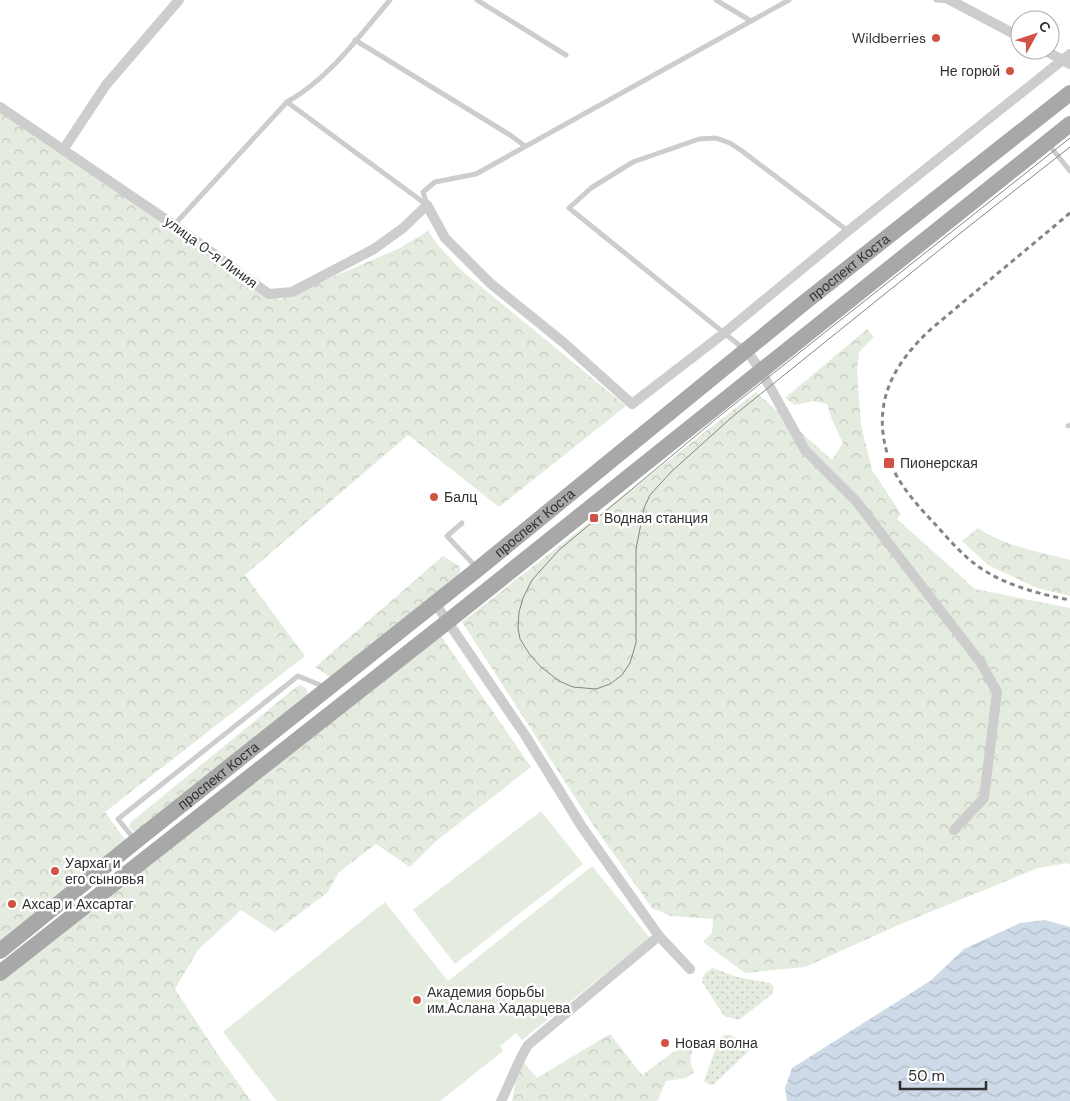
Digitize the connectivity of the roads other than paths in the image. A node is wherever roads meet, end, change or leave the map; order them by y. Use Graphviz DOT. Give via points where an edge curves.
graph roads {
  1 [pos="178,0"];
  2 [pos="390,0"];
  3 [pos="478,0"];
  4 [pos="716,0"];
  5 [pos="790,0"];
  6 [pos="936,0"];
  7 [pos="951,1"];
  8 [pos="752,21"];
  9 [pos="1010,33"];
  10 [pos="356,40"];
  11 [pos="566,55"];
  12 [pos="1068,59"];
  13 [pos="1070,93"];
  14 [pos="287,102"];
  15 [pos="0,107"];
  16 [pos="1070,124"];
  17 [pos="1047,143"];
  18 [pos="525,146"];
  19 [pos="63,150"];
  20 [pos="1070,171"];
  21 [pos="427,205"];
  22 [pos="174,225"];
  23 [pos="848,231"];
  24 [pos="724,334"];
  25 [pos="747,351"];
  26 [pos="761,371"];
  27 [pos="462,523"];
  28 [pos="478,569"];
  29 [pos="435,603"];
  30 [pos="447,622"];
  31 [pos="328,689"];
  32 [pos="954,830"];
  33 [pos="136,841"];
  34 [pos="659,936"];
  35 [pos="0,951"];
  36 [pos="690,969"];
  37 [pos="0,973"];
  38 [pos="501,1101"];
  1 -- 19 [label="street" via="106,85"];
  2 -- 10 [label="lane"];
  3 -- 11 [label="lane"];
  4 -- 8 [label="lane"];
  5 -- 8 [label="lane"];
  6 -- 7 [label="lane"];
  7 -- 9 [label="street"];
  8 -- 18 [label="lane"];
  10 -- 14 [label="lane" via="305,92"];
  10 -- 18 [label="lane"];
  12 -- 23 [label="street" via="1045,72"];
  13 -- 25 [label="main road, проспект Коста"];
  14 -- 21 [label="lane"];
  14 -- 22 [label="lane"];
  15 -- 19 [label="street, улица 0-я Линия"];
  16 -- 17 [label="main road, проспект Коста"];
  17 -- 20 [label="lane"];
  17 -- 26 [label="main road, проспект Коста"];
  18 -- 21 [label="lane" via="476,174 435,182 423,192"];
  19 -- 22 [label="street, улица 0-я Линия"];
  21 -- 22 [label="street, улица 0-я Линия" via="374,249 292,292 284,293 269,294"];
  21 -- 24 [label="street" via="445,238 490,283 632,404"];
  23 -- 24 [label="street"];
  23 -- 24 [label="lane" via="742,151 716,138 699,139 633,162 591,188 569,208"];
  24 -- 25 [label="lane"];
  25 -- 26 [label="street"];
  25 -- 28 [label="main road, проспект Коста"];
  26 -- 30 [label="main road, проспект Коста"];
  26 -- 32 [label="street" via="805,450 856,501 981,663 997,692 984,798"];
  27 -- 28 [label="lane" via="447,536"];
  28 -- 29 [label="main road, проспект Коста"];
  29 -- 30 [label="street"];
  29 -- 31 [label="main road, проспект Коста"];
  30 -- 34 [label="street" via="525,735 582,827"];
  30 -- 37 [label="main road, проспект Коста"];
  31 -- 33 [label="main road, проспект Коста"];
  31 -- 33 [label="lane" via="298,676 118,819"];
  33 -- 35 [label="main road, проспект Коста"];
  34 -- 36 [label="street"];
  34 -- 38 [label="street" via="528,1045"];
}
